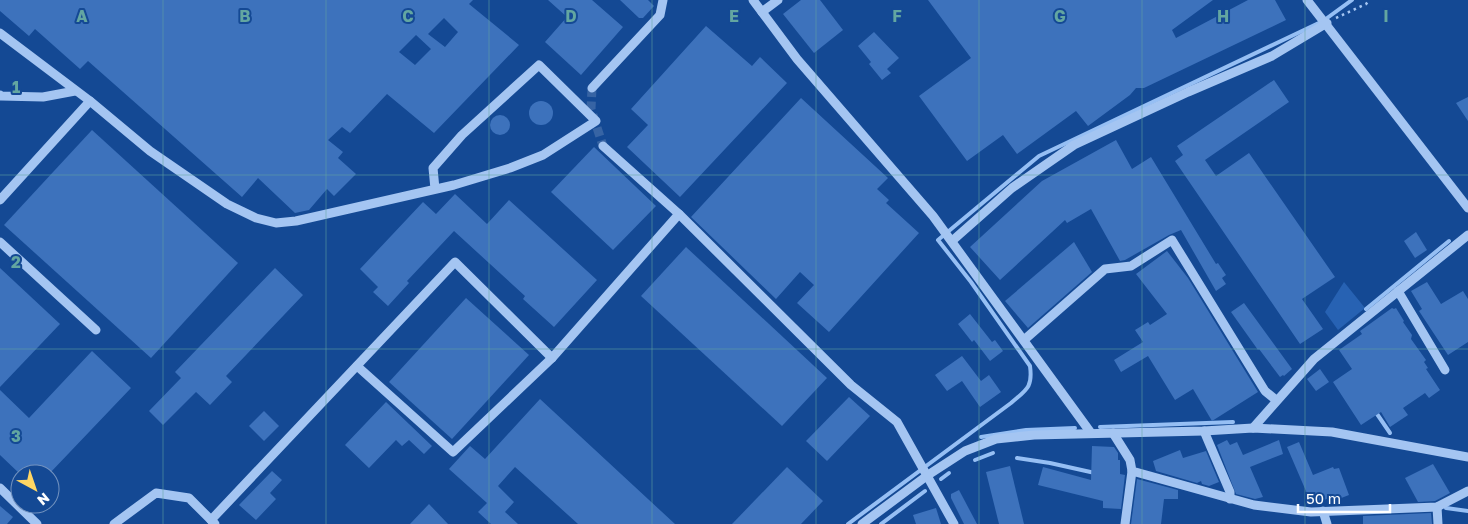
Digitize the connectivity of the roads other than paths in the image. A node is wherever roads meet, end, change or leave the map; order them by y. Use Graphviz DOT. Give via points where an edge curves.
graph roads {
  1 [pos="663,0"];
  2 [pos="753,0"];
  3 [pos="778,0"];
  4 [pos="1308,0"];
  5 [pos="762,12"];
  6 [pos="1327,23"];
  7 [pos="0,33"];
  8 [pos="592,88"];
  9 [pos="76,91"];
  10 [pos="0,95"];
  11 [pos="90,101"];
  12 [pos="603,146"];
  13 [pos="435,189"];
  14 [pos="0,200"];
  15 [pos="1468,208"];
  16 [pos="679,214"];
  17 [pos="1468,235"];
  18 [pos="952,241"];
  19 [pos="0,242"];
  20 [pos="1398,291"];
  21 [pos="96,330"];
  22 [pos="1024,340"];
  23 [pos="552,358"];
  24 [pos="357,366"];
  25 [pos="1445,370"];
  26 [pos="1276,400"];
  27 [pos="1253,428"];
  28 [pos="1204,431"];
  29 [pos="1091,433"];
  30 [pos="1113,433"];
  31 [pos="1468,457"];
  32 [pos="1132,471"];
  33 [pos="928,475"];
  34 [pos="0,488"];
  35 [pos="1468,491"];
  36 [pos="1230,499"];
  37 [pos="1437,508"];
  38 [pos="1324,511"];
  39 [pos="213,522"];
  40 [pos="37,524"];
  41 [pos="114,524"];
  42 [pos="862,524"];
  43 [pos="954,524"];
  44 [pos="1125,524"];
  45 [pos="1327,524"];
  46 [pos="1438,524"];
  1 -- 8 [label="street" via="660,15"];
  2 -- 5 [label="street"];
  3 -- 5 [label="street"];
  4 -- 6 [label="street"];
  5 -- 18 [label="street" via="797,59 934,216"];
  6 -- 15 [label="street"];
  6 -- 18 [label="street" via="1272,56 1074,145 1012,188"];
  7 -- 9 [label="street"];
  9 -- 10 [label="street" via="43,97"];
  9 -- 11 [label="street"];
  11 -- 13 [label="street" via="150,151 227,204 256,218 276,223 296,221"];
  11 -- 14 [label="street"];
  12 -- 16 [label="street"];
  13 -- 13 [label="street" via="543,155 596,121 539,65 462,135 433,168"];
  16 -- 23 [label="street"];
  16 -- 33 [label="street" via="851,385 898,422"];
  17 -- 20 [label="street"];
  18 -- 22 [label="street"];
  19 -- 21 [label="street"];
  20 -- 25 [label="street"];
  20 -- 26 [label="street" via="1314,358"];
  22 -- 26 [label="street" via="1105,269 1131,266 1172,240 1265,391"];
  22 -- 29 [label="street"];
  23 -- 24 [label="street" via="453,452"];
  23 -- 24 [label="street" via="455,262"];
  24 -- 39 [label="street"];
  26 -- 27 [label="street"];
  27 -- 28 [label="street"];
  27 -- 31 [label="street" via="1332,432"];
  28 -- 30 [label="street"];
  28 -- 36 [label="street"];
  29 -- 30 [label="street"];
  29 -- 33 [label="street" via="996,440 965,451"];
  30 -- 32 [label="street" via="1130,460"];
  32 -- 36 [label="street"];
  32 -- 44 [label="street"];
  33 -- 42 [label="street"];
  33 -- 43 [label="street"];
  34 -- 40 [label="street"];
  35 -- 37 [label="street"];
  36 -- 38 [label="street" via="1273,509"];
  37 -- 38 [label="street"];
  37 -- 46 [label="street"];
  38 -- 45 [label="street"];
  39 -- 41 [label="street" via="189,498 156,493"];
}
